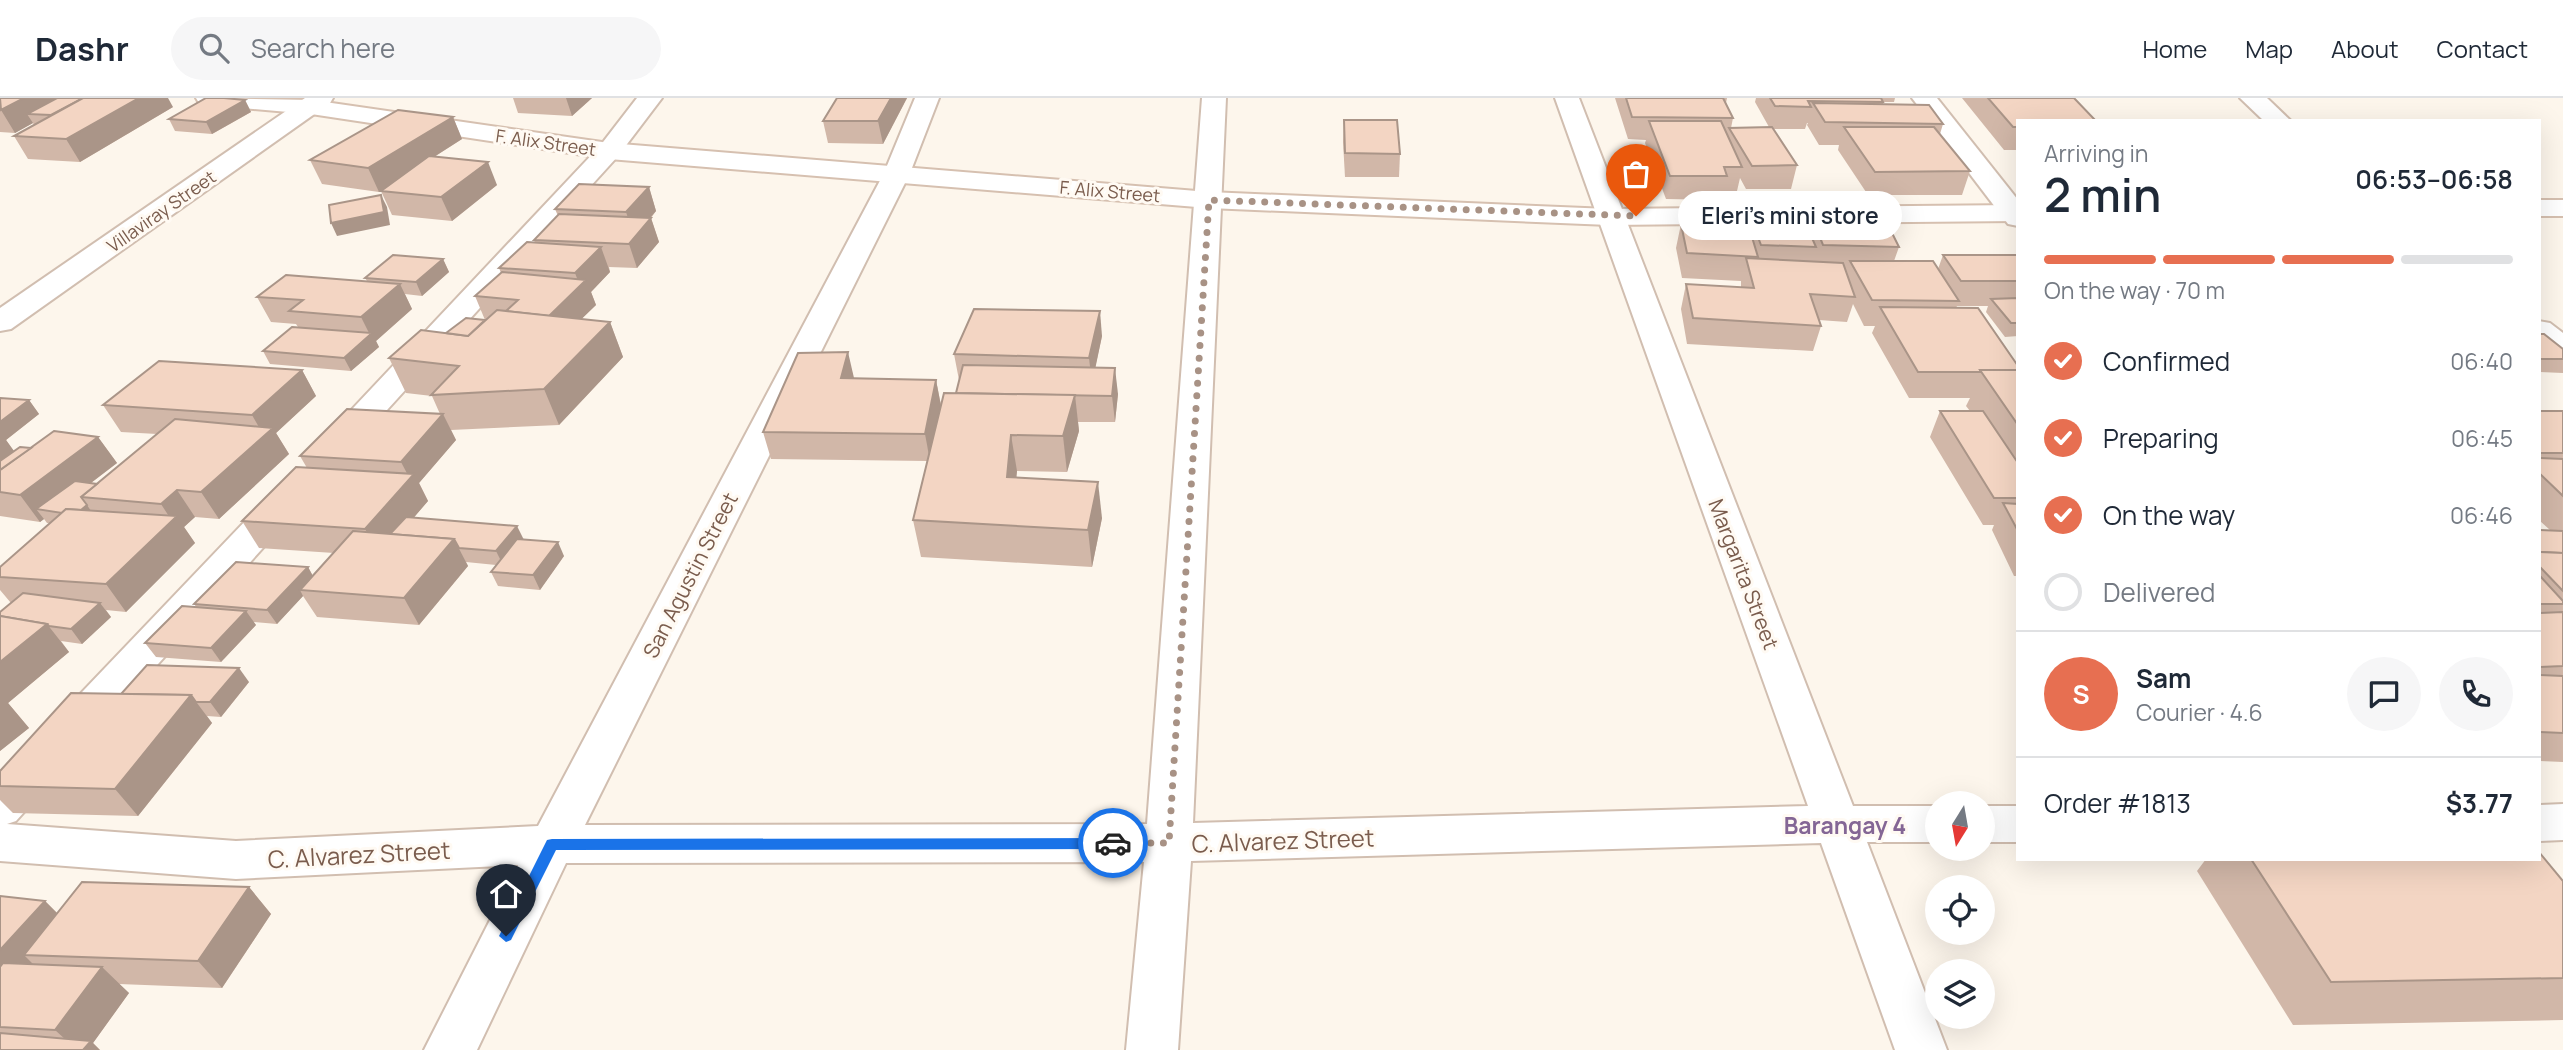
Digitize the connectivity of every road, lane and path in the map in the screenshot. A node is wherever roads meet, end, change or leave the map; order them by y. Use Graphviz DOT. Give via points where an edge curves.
graph roads {
  1 [pos="208,98"];
  2 [pos="650,98"];
  3 [pos="927,98"];
  4 [pos="1214,98"];
  5 [pos="1567,98"];
  6 [pos="1924,98"];
  7 [pos="2252,98"];
  8 [pos="316,103"];
  9 [pos="2277,119"];
  10 [pos="609,151"];
  11 [pos="897,173"];
  12 [pos="1209,200"];
  13 [pos="2541,208"];
  14 [pos="2563,208"];
  15 [pos="2016,215"];
  16 [pos="1609,217"];
  17 [pos="0,322"];
  18 [pos="2541,332"];
  19 [pos="2563,348"];
  20 [pos="0,808"];
  21 [pos="2563,822"];
  22 [pos="1838,824"];
  23 [pos="1925,824"];
  24 [pos="1995,824"];
  25 [pos="2016,824"];
  26 [pos="0,842"];
  27 [pos="1169,843"];
  28 [pos="552,844"];
  29 [pos="2541,848"];
  30 [pos="450,1050"];
  31 [pos="1152,1050"];
  32 [pos="1921,1050"];
  1 -- 8 [label="street, F. Alix Street"];
  2 -- 10 [label="street"];
  3 -- 11 [label="street, San Agustin Street"];
  4 -- 12 [label="street"];
  5 -- 16 [label="street, Margarita Street"];
  6 -- 15 [label="street"];
  7 -- 9 [label="street"];
  8 -- 10 [label="street, F. Alix Street"];
  8 -- 17 [label="street, Villaviray Street"];
  10 -- 11 [label="street, F. Alix Street"];
  10 -- 20 [label="street"];
  11 -- 12 [label="street, F. Alix Street"];
  11 -- 28 [label="street, San Agustin Street"];
  12 -- 16 [label="street, F. Alix Street"];
  12 -- 27 [label="street"];
  13 -- 14 [label="street"];
  15 -- 16 [label="street, F. Alix Street"];
  16 -- 22 [label="street, Margarita Street"];
  18 -- 19 [label="street"];
  21 -- 29 [label="street"];
  22 -- 23 [label="street, C. Alvarez Street"];
  22 -- 27 [label="street, C. Alvarez Street"];
  22 -- 32 [label="street, Margarita Street"];
  24 -- 25 [label="street"];
  26 -- 28 [label="street, C. Alvarez Street" via="236,860"];
  27 -- 28 [label="street, C. Alvarez Street"];
  27 -- 31 [label="street"];
  28 -- 30 [label="street, San Agustin Street"];
}
